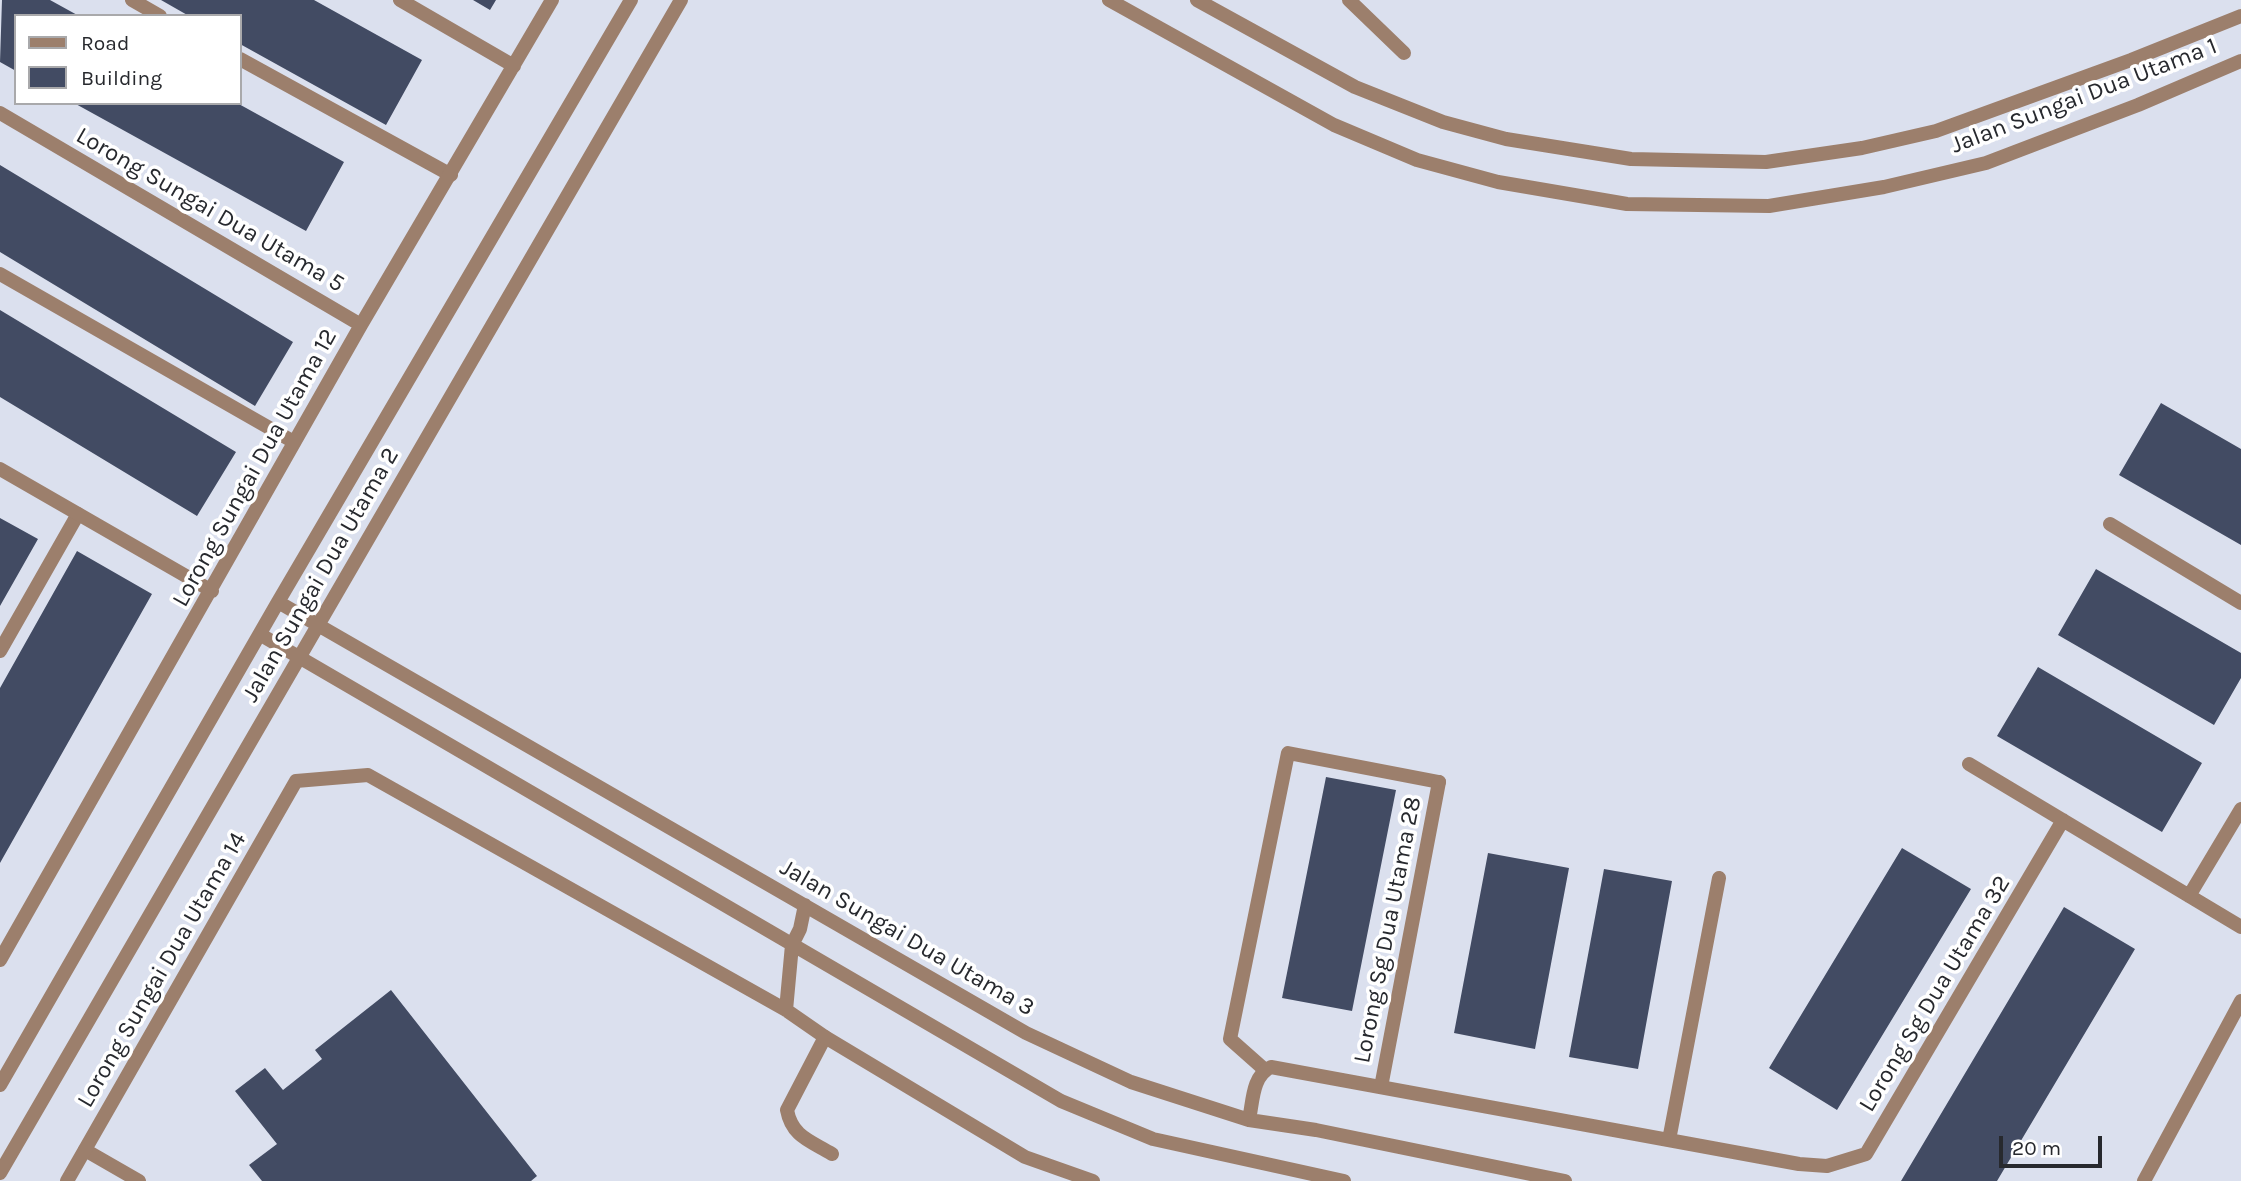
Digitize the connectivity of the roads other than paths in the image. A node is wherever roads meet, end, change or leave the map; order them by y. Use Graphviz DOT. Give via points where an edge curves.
graph roads {
  1 [pos="132,0"];
  2 [pos="400,0"];
  3 [pos="552,0"];
  4 [pos="631,0"];
  5 [pos="681,0"];
  6 [pos="1109,0"];
  7 [pos="1197,0"];
  8 [pos="1349,0"];
  9 [pos="156,14"];
  10 [pos="2241,16"];
  11 [pos="1404,53"];
  12 [pos="242,60"];
  13 [pos="2241,61"];
  14 [pos="514,66"];
  15 [pos="0,113"];
  16 [pos="451,175"];
  17 [pos="0,274"];
  18 [pos="361,326"];
  19 [pos="294,442"];
  20 [pos="0,469"];
  21 [pos="78,514"];
  22 [pos="2110,524"];
  23 [pos="212,591"];
  24 [pos="278,603"];
  25 [pos="2241,603"];
  26 [pos="317,626"];
  27 [pos="261,635"];
  28 [pos="0,651"];
  29 [pos="299,657"];
  30 [pos="1969,764"];
  31 [pos="2241,809"];
  32 [pos="2063,820"];
  33 [pos="1719,878"];
  34 [pos="2189,896"];
  35 [pos="805,905"];
  36 [pos="2241,927"];
  37 [pos="792,945"];
  38 [pos="0,960"];
  39 [pos="2241,1001"];
  40 [pos="786,1010"];
  41 [pos="825,1037"];
  42 [pos="1265,1070"];
  43 [pos="0,1085"];
  44 [pos="1381,1087"];
  45 [pos="1249,1120"];
  46 [pos="1669,1140"];
  47 [pos="85,1150"];
  48 [pos="832,1154"];
  49 [pos="0,1173"];
  50 [pos="67,1181"];
  51 [pos="139,1181"];
  52 [pos="1093,1181"];
  53 [pos="1344,1181"];
  54 [pos="1565,1181"];
  55 [pos="2144,1181"];
  1 -- 9 [label="street"];
  2 -- 14 [label="street"];
  3 -- 14 [label="street, Lorong Sungai Dua Utama 12"];
  4 -- 24 [label="street, Jalan Sungai Dua Utama 2"];
  5 -- 26 [label="street, Jalan Sungai Dua Utama 2"];
  6 -- 13 [label="street, Jalan Sungai Dua Utama 1" via="1334,125 1416,160 1499,182 1627,204 1769,206 1884,187 1986,163"];
  7 -- 10 [label="street, Jalan Sungai Dua Utama 1" via="1355,87 1443,122 1506,139 1631,159 1766,162 1936,131"];
  8 -- 11 [label="street"];
  12 -- 16 [label="street"];
  14 -- 16 [label="street, Lorong Sungai Dua Utama 12"];
  15 -- 18 [label="street, Lorong Sungai Dua Utama 5"];
  16 -- 18 [label="street, Lorong Sungai Dua Utama 12"];
  17 -- 19 [label="street"];
  18 -- 19 [label="street, Lorong Sungai Dua Utama 12"];
  19 -- 23 [label="street, Lorong Sungai Dua Utama 12"];
  20 -- 21 [label="street"];
  21 -- 23 [label="street"];
  21 -- 28 [label="street"];
  22 -- 25 [label="street"];
  23 -- 38 [label="street, Lorong Sungai Dua Utama 12"];
  24 -- 26 [label="street, Jalan Sungai Dua Utama 3"];
  24 -- 27 [label="street, Jalan Sungai Dua Utama 2"];
  26 -- 29 [label="street, Jalan Sungai Dua Utama 2"];
  26 -- 35 [label="street, Jalan Sungai Dua Utama 3"];
  27 -- 29 [label="street"];
  27 -- 43 [label="street, Jalan Sungai Dua Utama 2"];
  29 -- 37 [label="street"];
  29 -- 49 [label="street, Jalan Sungai Dua Utama 2"];
  30 -- 32 [label="street"];
  31 -- 34 [label="street"];
  32 -- 34 [label="street"];
  32 -- 46 [label="street, Lorong Sg Dua Utama 32" via="1866,1154 1827,1166"];
  33 -- 46 [label="street"];
  34 -- 36 [label="street"];
  35 -- 37 [label="street"];
  35 -- 45 [label="street, Jalan Sungai Dua Utama 3" via="1026,1032 1131,1082"];
  37 -- 40 [label="street"];
  37 -- 53 [label="street" via="1072,1105 1153,1139"];
  39 -- 55 [label="street"];
  40 -- 41 [label="street"];
  40 -- 47 [label="street, Lorong Sungai Dua Utama 14" via="368,775 296,781"];
  41 -- 48 [label="street" via="787,1110 797,1133"];
  41 -- 52 [label="street" via="1025,1157"];
  42 -- 44 [label="street" via="1271,1067"];
  42 -- 44 [label="street, Lorong Sg Dua Utama 28" via="1230,1039 1288,753 1439,782"];
  42 -- 45 [label="street" via="1257,1079"];
  44 -- 46 [label="street"];
  45 -- 54 [label="street, Jalan Sungai Dua Utama 3"];
  47 -- 50 [label="street, Lorong Sungai Dua Utama 14"];
  47 -- 51 [label="street"];
}
